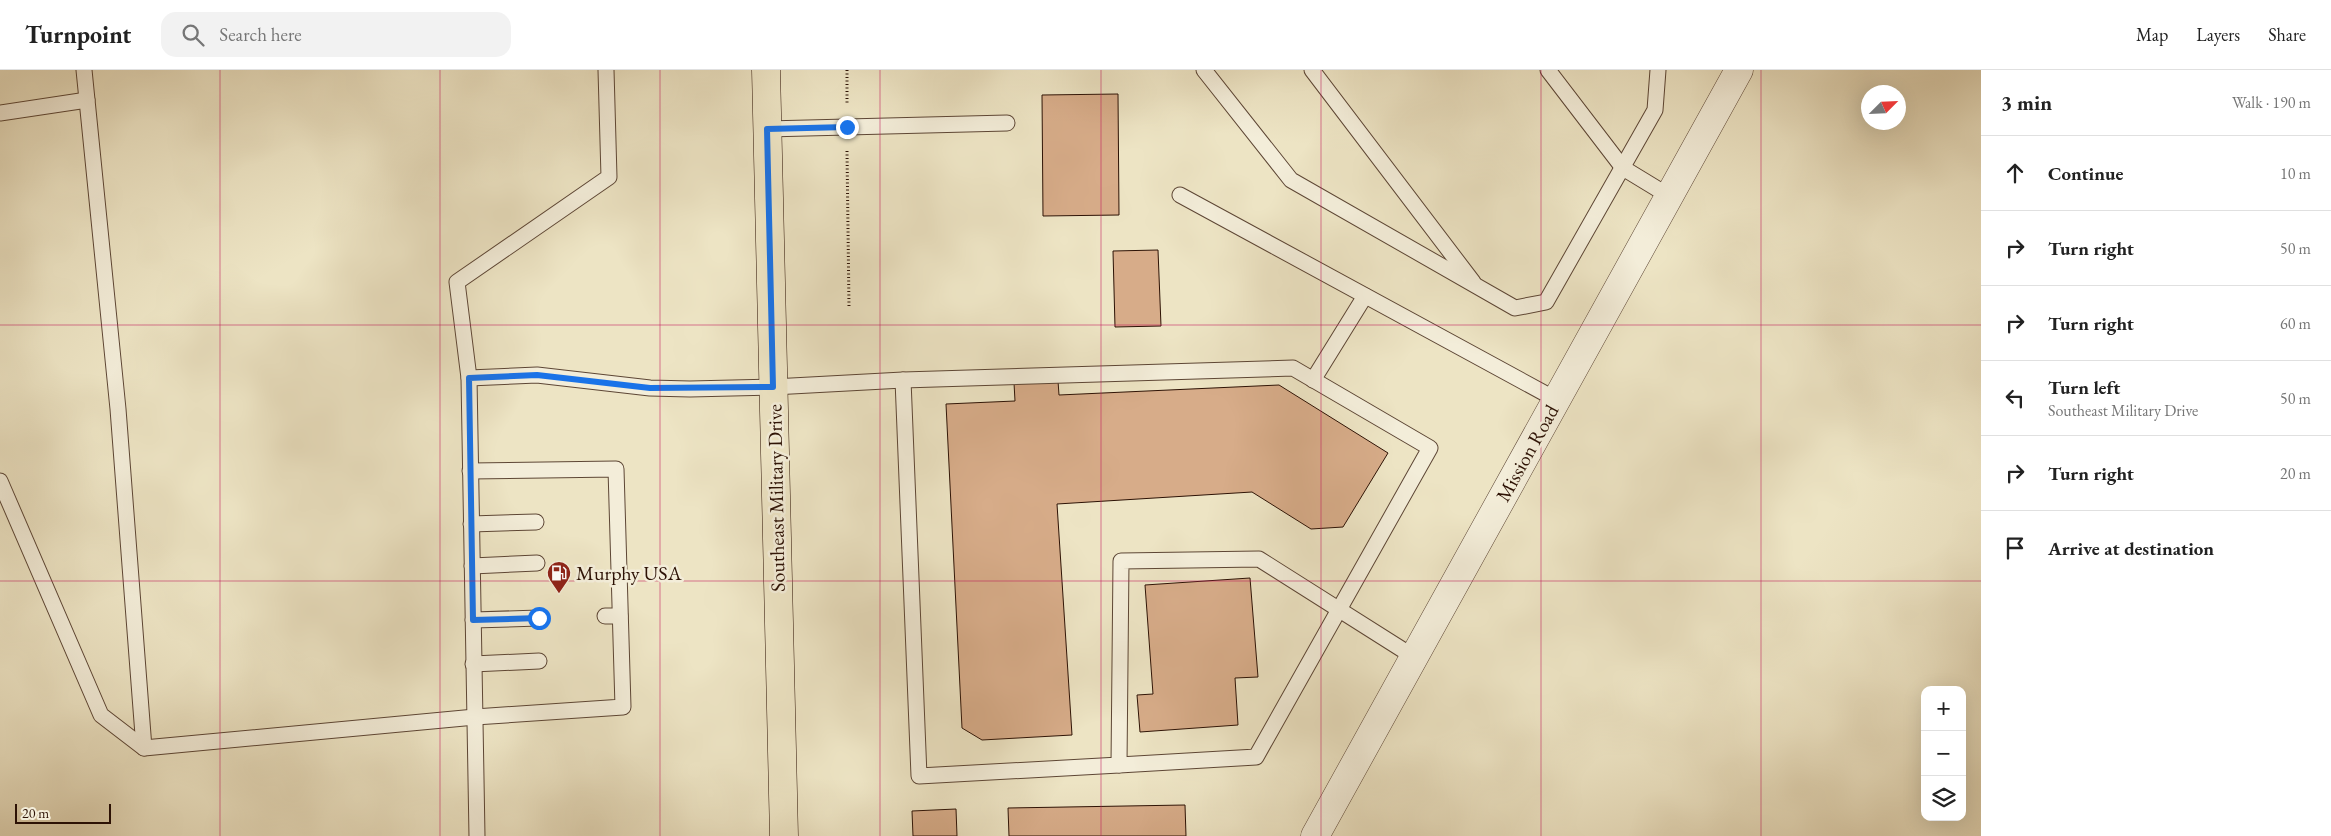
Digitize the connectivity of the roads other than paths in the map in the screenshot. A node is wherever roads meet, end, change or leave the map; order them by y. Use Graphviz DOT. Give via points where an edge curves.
graph roads {
  1 [pos="84,70"];
  2 [pos="606,70"];
  3 [pos="766,70"];
  4 [pos="1204,70"];
  5 [pos="1312,70"];
  6 [pos="1548,70"];
  7 [pos="1658,70"];
  8 [pos="1739,70"];
  9 [pos="87,100"];
  10 [pos="0,113"];
  11 [pos="1007,122"];
  12 [pos="767,129"];
  13 [pos="1622,168"];
  14 [pos="1180,194"];
  15 [pos="1670,196"];
  16 [pos="1477,287"];
  17 [pos="1365,296"];
  18 [pos="469,378"];
  19 [pos="904,380"];
  20 [pos="1313,380"];
  21 [pos="773,387"];
  22 [pos="1557,400"];
  23 [pos="470,471"];
  24 [pos="0,481"];
  25 [pos="536,522"];
  26 [pos="471,524"];
  27 [pos="537,563"];
  28 [pos="472,566"];
  29 [pos="1339,610"];
  30 [pos="539,618"];
  31 [pos="473,620"];
  32 [pos="1414,657"];
  33 [pos="539,661"];
  34 [pos="474,664"];
  35 [pos="475,718"];
  36 [pos="144,748"];
  37 [pos="1119,765"];
  38 [pos="477,836"];
  39 [pos="784,836"];
  40 [pos="1315,836"];
  1 -- 9 [label="lane"];
  2 -- 18 [label="lane" via="609,178 457,282"];
  3 -- 12 [label="main road, Southeast Military Drive"];
  4 -- 16 [label="lane" via="1291,180"];
  5 -- 16 [label="lane"];
  6 -- 13 [label="lane"];
  7 -- 13 [label="lane" via="1655,110"];
  8 -- 15 [label="street, Mission Road"];
  9 -- 10 [label="lane"];
  9 -- 36 [label="lane" via="118,409"];
  11 -- 12 [label="lane"];
  12 -- 21 [label="main road, Southeast Military Drive"];
  13 -- 15 [label="lane"];
  13 -- 16 [label="lane" via="1546,302 1515,308"];
  14 -- 17 [label="lane"];
  15 -- 22 [label="street, Mission Road"];
  17 -- 20 [label="lane"];
  17 -- 22 [label="lane"];
  18 -- 21 [label="lane" via="537,375 650,388"];
  18 -- 23 [label="lane"];
  19 -- 20 [label="lane" via="1293,368"];
  19 -- 21 [label="lane"];
  19 -- 37 [label="lane" via="919,776"];
  20 -- 29 [label="lane" via="1430,448"];
  21 -- 39 [label="main road, Southeast Military Drive"];
  22 -- 32 [label="street, Mission Road"];
  23 -- 26 [label="lane"];
  23 -- 35 [label="lane" via="616,469 610,521 611,561 614,659 623,707"];
  24 -- 36 [label="lane" via="101,715"];
  25 -- 26 [label="lane"];
  26 -- 28 [label="lane"];
  27 -- 28 [label="lane"];
  28 -- 31 [label="lane"];
  29 -- 32 [label="lane"];
  29 -- 37 [label="lane" via="1256,757"];
  29 -- 37 [label="lane" via="1259,559 1121,561"];
  30 -- 31 [label="lane"];
  31 -- 34 [label="lane"];
  32 -- 40 [label="street, Mission Road"];
  33 -- 34 [label="lane"];
  34 -- 35 [label="lane"];
  35 -- 36 [label="lane"];
  35 -- 38 [label="lane"];
}
